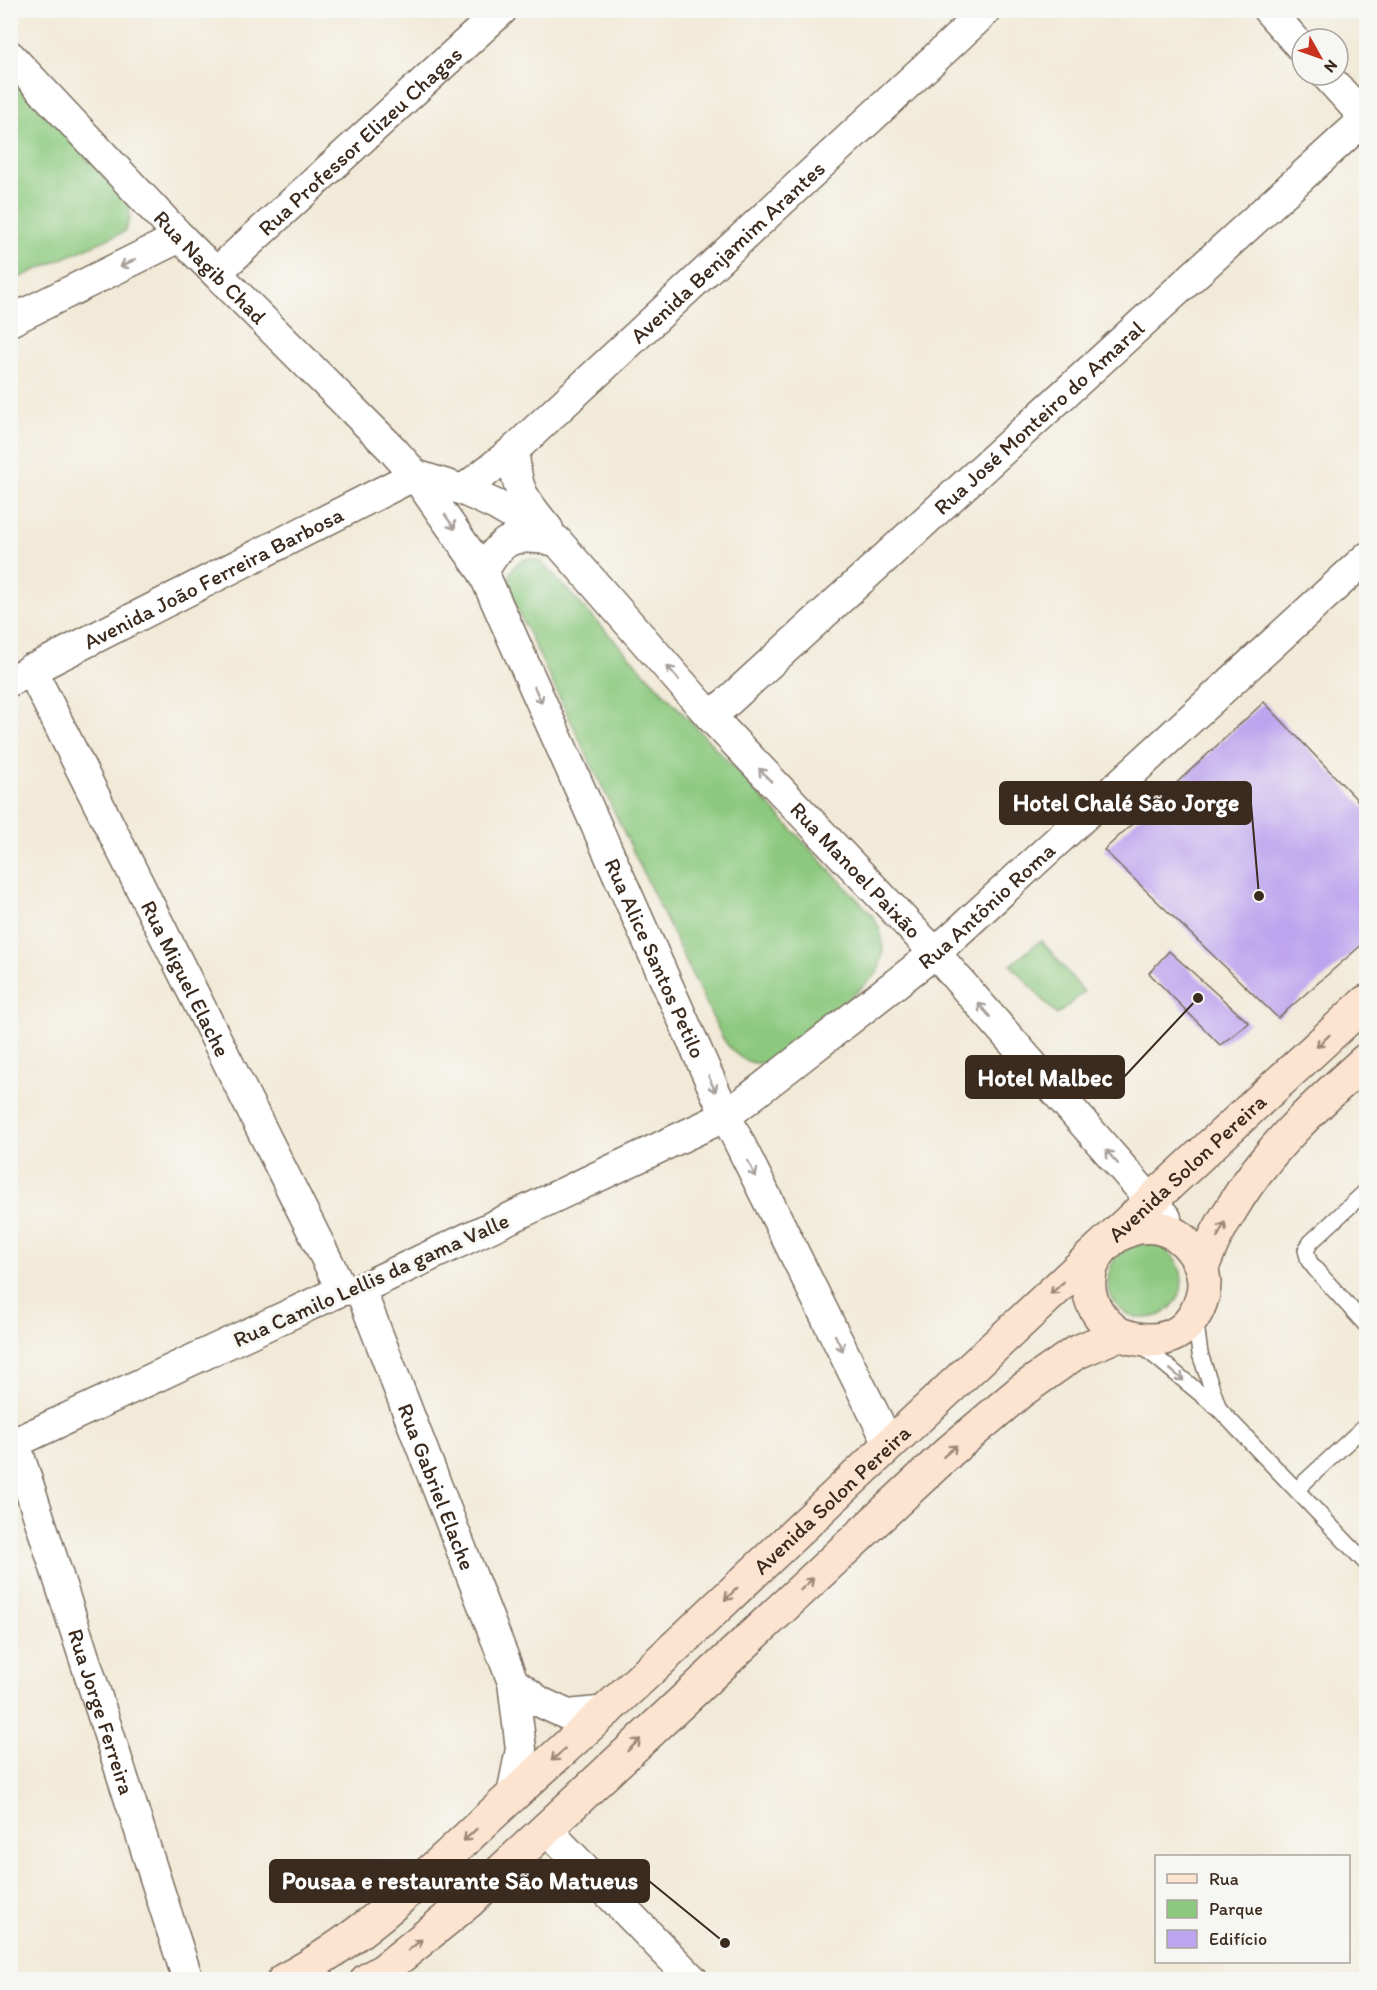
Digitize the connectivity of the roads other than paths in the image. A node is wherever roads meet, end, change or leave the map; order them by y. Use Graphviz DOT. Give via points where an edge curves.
graph roads {
  1 [pos="502,10"];
  2 [pos="987,10"];
  3 [pos="1268,10"];
  4 [pos="1290,35"];
  5 [pos="10,56"];
  6 [pos="1337,87"];
  7 [pos="1366,118"];
  8 [pos="180,237"];
  9 [pos="217,272"];
  10 [pos="10,321"];
  11 [pos="514,450"];
  12 [pos="415,475"];
  13 [pos="463,490"];
  14 [pos="557,541"];
  15 [pos="1366,558"];
  16 [pos="483,573"];
  17 [pos="21,675"];
  18 [pos="711,717"];
  19 [pos="935,953"];
  20 [pos="1366,1002"];
  21 [pos="1366,1059"];
  22 [pos="726,1116"];
  23 [pos="1366,1191"];
  24 [pos="1150,1201"];
  25 [pos="1103,1245"];
  26 [pos="1194,1254"];
  27 [pos="351,1290"];
  28 [pos="1195,1316"];
  29 [pos="1366,1325"];
  30 [pos="1127,1337"];
  31 [pos="1219,1409"];
  32 [pos="1364,1433"];
  33 [pos="13,1444"];
  34 [pos="889,1444"];
  35 [pos="1297,1489"];
  36 [pos="1366,1563"];
  37 [pos="513,1682"];
  38 [pos="608,1711"];
  39 [pos="512,1795"];
  40 [pos="545,1828"];
  41 [pos="188,1980"];
  42 [pos="284,1980"];
  43 [pos="367,1980"];
  44 [pos="693,1980"];
  1 -- 9 [label="street, Rua Professor Elizeu Chagas"];
  2 -- 11 [label="street, Avenida Benjamim Arantes"];
  3 -- 4 [label="street"];
  5 -- 8 [label="street, Rua Nagib Chad"];
  6 -- 7 [label="street"];
  7 -- 18 [label="street, Rua José Monteiro do Amaral"];
  8 -- 9 [label="street, Rua Nagib Chad"];
  8 -- 10 [label="street, one-way"];
  9 -- 12 [label="street, Rua Nagib Chad"];
  11 -- 13 [label="street, Avenida Benjamim Arantes"];
  11 -- 14 [label="street, Rua Manoel Paixão" via="516,482 528,505"];
  12 -- 13 [label="street, Rua Manoel Paixão"];
  12 -- 16 [label="street, Rua Alice Santos Petilo, one-way"];
  12 -- 17 [label="street, Avenida João Ferreira Barbosa"];
  13 -- 14 [label="street, Rua Manoel Paixão"];
  14 -- 16 [label="street" via="530,536 511,538 496,550"];
  18 -- 14 [label="street, Rua Manoel Paixão, one-way"];
  15 -- 19 [label="street, Rua Antônio Roma"];
  16 -- 22 [label="street, Rua Alice Santos Petilo, one-way"];
  17 -- 27 [label="street, Rua Miguel Elache"];
  19 -- 18 [label="street, Rua Manoel Paixão, one-way"];
  19 -- 22 [label="street, Rua Antônio Roma"];
  24 -- 19 [label="street, Rua Manoel Paixão, one-way"];
  20 -- 24 [label="main road, Avenida Solon Pereira, one-way"];
  26 -- 21 [label="main road, Avenida Solon Pereira, one-way" via="1274,1149"];
  22 -- 27 [label="street, Rua Camilo Lellis da gama Valle"];
  22 -- 34 [label="street, Rua Alice Santos Petilo, one-way"];
  23 -- 29 [label="lane" via="1306,1250 1316,1270"];
  24 -- 25 [label="main road, Avenida Solon Pereira"];
  24 -- 26 [label="street, Rua Manoel Paixão"];
  25 -- 26 [label="main road" via="1115,1235 1141,1226 1157,1226 1173,1232"];
  25 -- 30 [label="main road" via="1092,1267 1089,1288 1095,1311 1106,1324"];
  25 -- 34 [label="main road, Avenida Solon Pereira, one-way"];
  26 -- 28 [label="main road, Avenida Solon Pereira" via="1204,1283"];
  27 -- 33 [label="street, Rua Camilo Lellis da gama Valle"];
  27 -- 37 [label="street, Rua Gabriel Elache"];
  28 -- 30 [label="main road, Avenida Solon Pereira" via="1169,1337 1152,1341"];
  28 -- 31 [label="lane" via="1200,1354"];
  30 -- 31 [label="lane, one-way"];
  40 -- 30 [label="main road, Avenida Solon Pereira, one-way" via="950,1451 1021,1391 1075,1353"];
  31 -- 35 [label="lane"];
  32 -- 35 [label="lane"];
  33 -- 41 [label="street, Rua Jorge Ferreira"];
  34 -- 38 [label="main road, Avenida Solon Pereira, one-way"];
  35 -- 36 [label="lane"];
  37 -- 38 [label="street" via="540,1702 568,1715"];
  37 -- 39 [label="street, Rua Gabriel Elache" via="521,1749"];
  38 -- 39 [label="main road, Avenida Solon Pereira, one-way"];
  39 -- 42 [label="main road, Avenida Solon Pereira, one-way" via="401,1900"];
  43 -- 40 [label="main road, Avenida Solon Pereira, one-way" via="468,1902"];
  40 -- 44 [label="street"];
}
